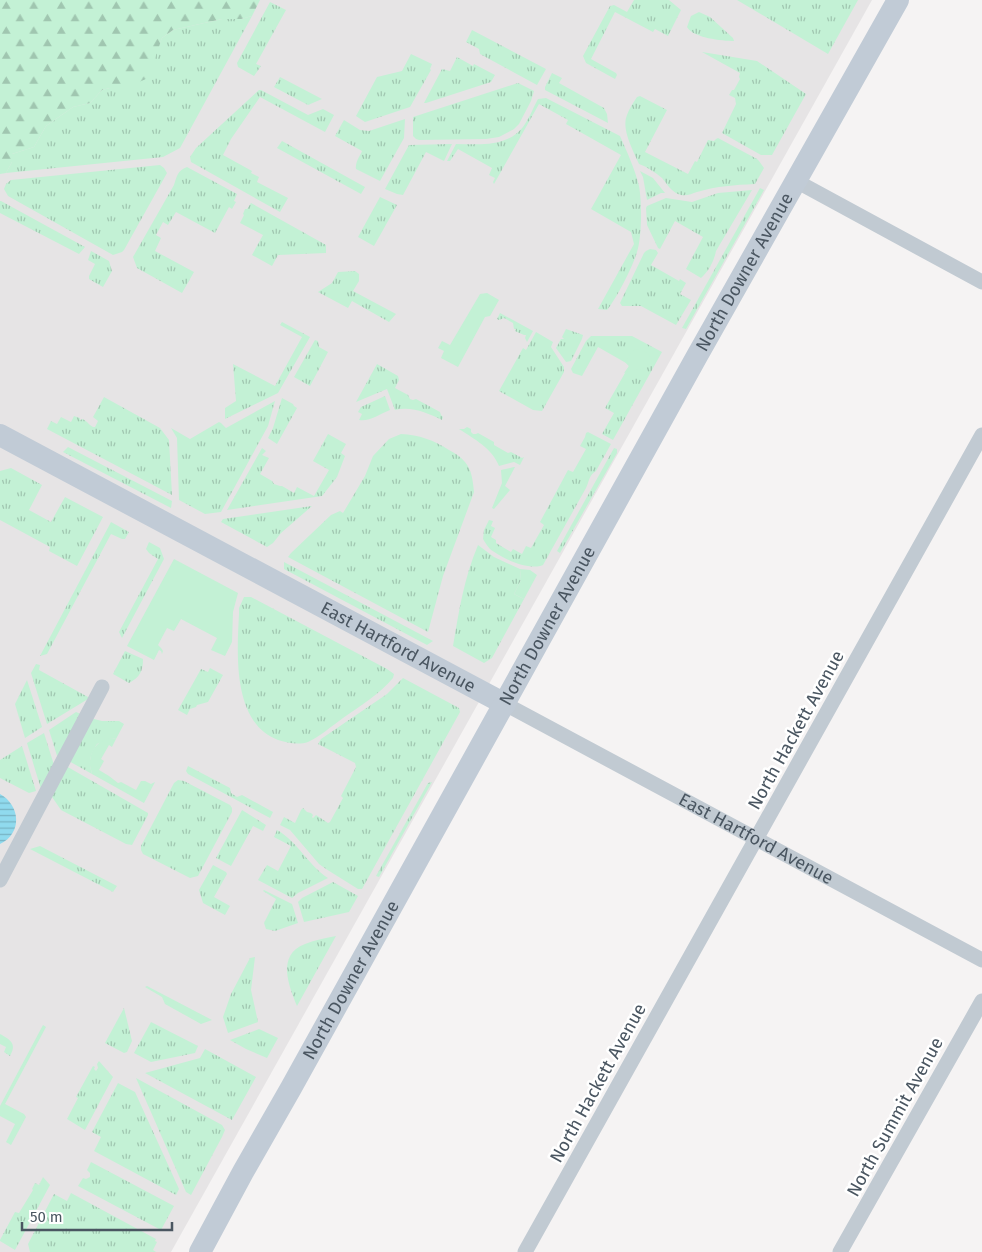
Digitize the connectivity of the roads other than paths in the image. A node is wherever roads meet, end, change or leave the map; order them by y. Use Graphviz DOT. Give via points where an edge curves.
graph roads {
  1 [pos="898,0"];
  2 [pos="796,181"];
  3 [pos="982,282"];
  4 [pos="982,434"];
  5 [pos="0,435"];
  6 [pos="102,687"];
  7 [pos="505,704"];
  8 [pos="756,840"];
  9 [pos="1,874"];
  10 [pos="982,960"];
  11 [pos="982,1001"];
  12 [pos="200,1252"];
  13 [pos="524,1252"];
  14 [pos="840,1252"];
  1 -- 2 [label="street, North Downer Avenue"];
  2 -- 3 [label="street"];
  2 -- 7 [label="street, North Downer Avenue"];
  4 -- 8 [label="street, North Hackett Avenue"];
  5 -- 7 [label="street, East Hartford Avenue"];
  6 -- 9 [label="street"];
  7 -- 8 [label="street, East Hartford Avenue"];
  7 -- 12 [label="street, North Downer Avenue"];
  8 -- 10 [label="street, East Hartford Avenue"];
  8 -- 13 [label="street, North Hackett Avenue"];
  11 -- 14 [label="street, North Summit Avenue"];
}
